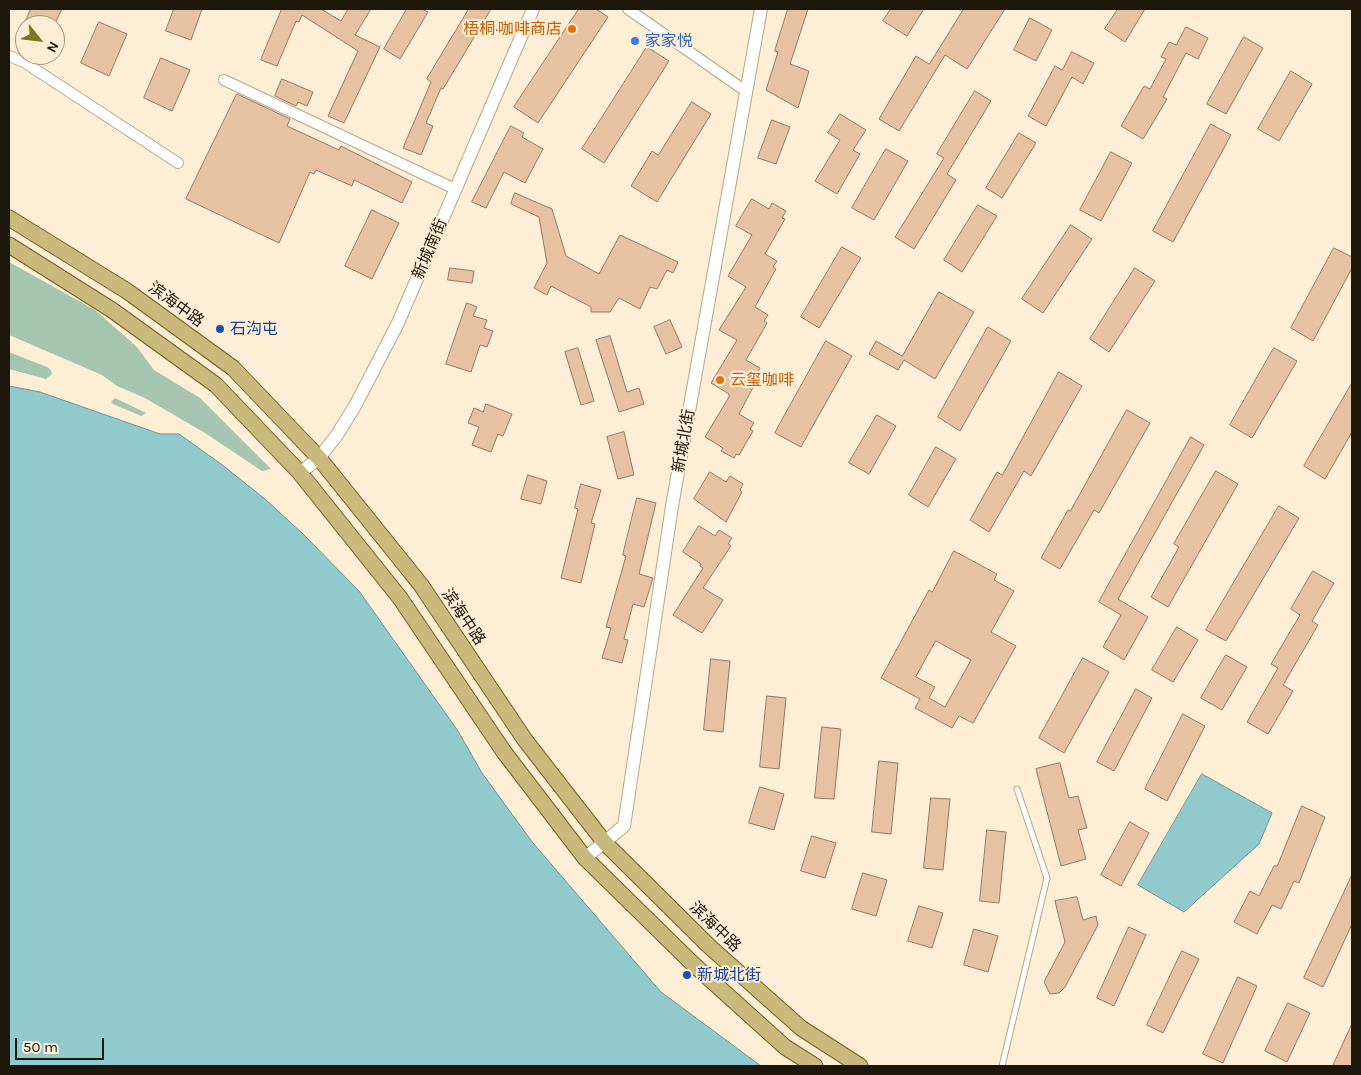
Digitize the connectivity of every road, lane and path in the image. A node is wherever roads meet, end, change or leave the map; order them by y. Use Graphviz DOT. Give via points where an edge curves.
graph roads {
  1 [pos="533,9"];
  2 [pos="628,9"];
  3 [pos="761,9"];
  4 [pos="9,56"];
  5 [pos="224,80"];
  6 [pos="747,92"];
  7 [pos="178,163"];
  8 [pos="456,189"];
  9 [pos="9,218"];
  10 [pos="9,245"];
  11 [pos="319,458"];
  12 [pos="300,473"];
  13 [pos="1017,789"];
  14 [pos="605,843"];
  15 [pos="585,858"];
  16 [pos="815,1066"];
  17 [pos="860,1066"];
  18 [pos="1002,1066"];
  1 -- 8 [label="street, 新城南街"];
  2 -- 6 [label="street"];
  3 -- 6 [label="street, 新城北街"];
  4 -- 7 [label="street" via="24,62"];
  5 -- 8 [label="street"];
  6 -- 14 [label="street, 新城北街" via="672,506 624,826"];
  8 -- 11 [label="street, 新城南街" via="398,323 356,404"];
  9 -- 11 [label="main road, 滨海中路" via="127,290 233,368"];
  10 -- 12 [label="main road" via="112,310 216,385"];
  11 -- 12 [label="street, 新城南街"];
  11 -- 14 [label="main road, 滨海中路" via="421,585 526,740"];
  12 -- 15 [label="main road" via="400,598 504,752"];
  13 -- 18 [label="lane" via="1047,878"];
  14 -- 15 [label="street, 新城北街"];
  14 -- 17 [label="main road, 滨海中路" via="710,947 801,1028"];
  15 -- 16 [label="main road" via="693,964 785,1047"];
}
